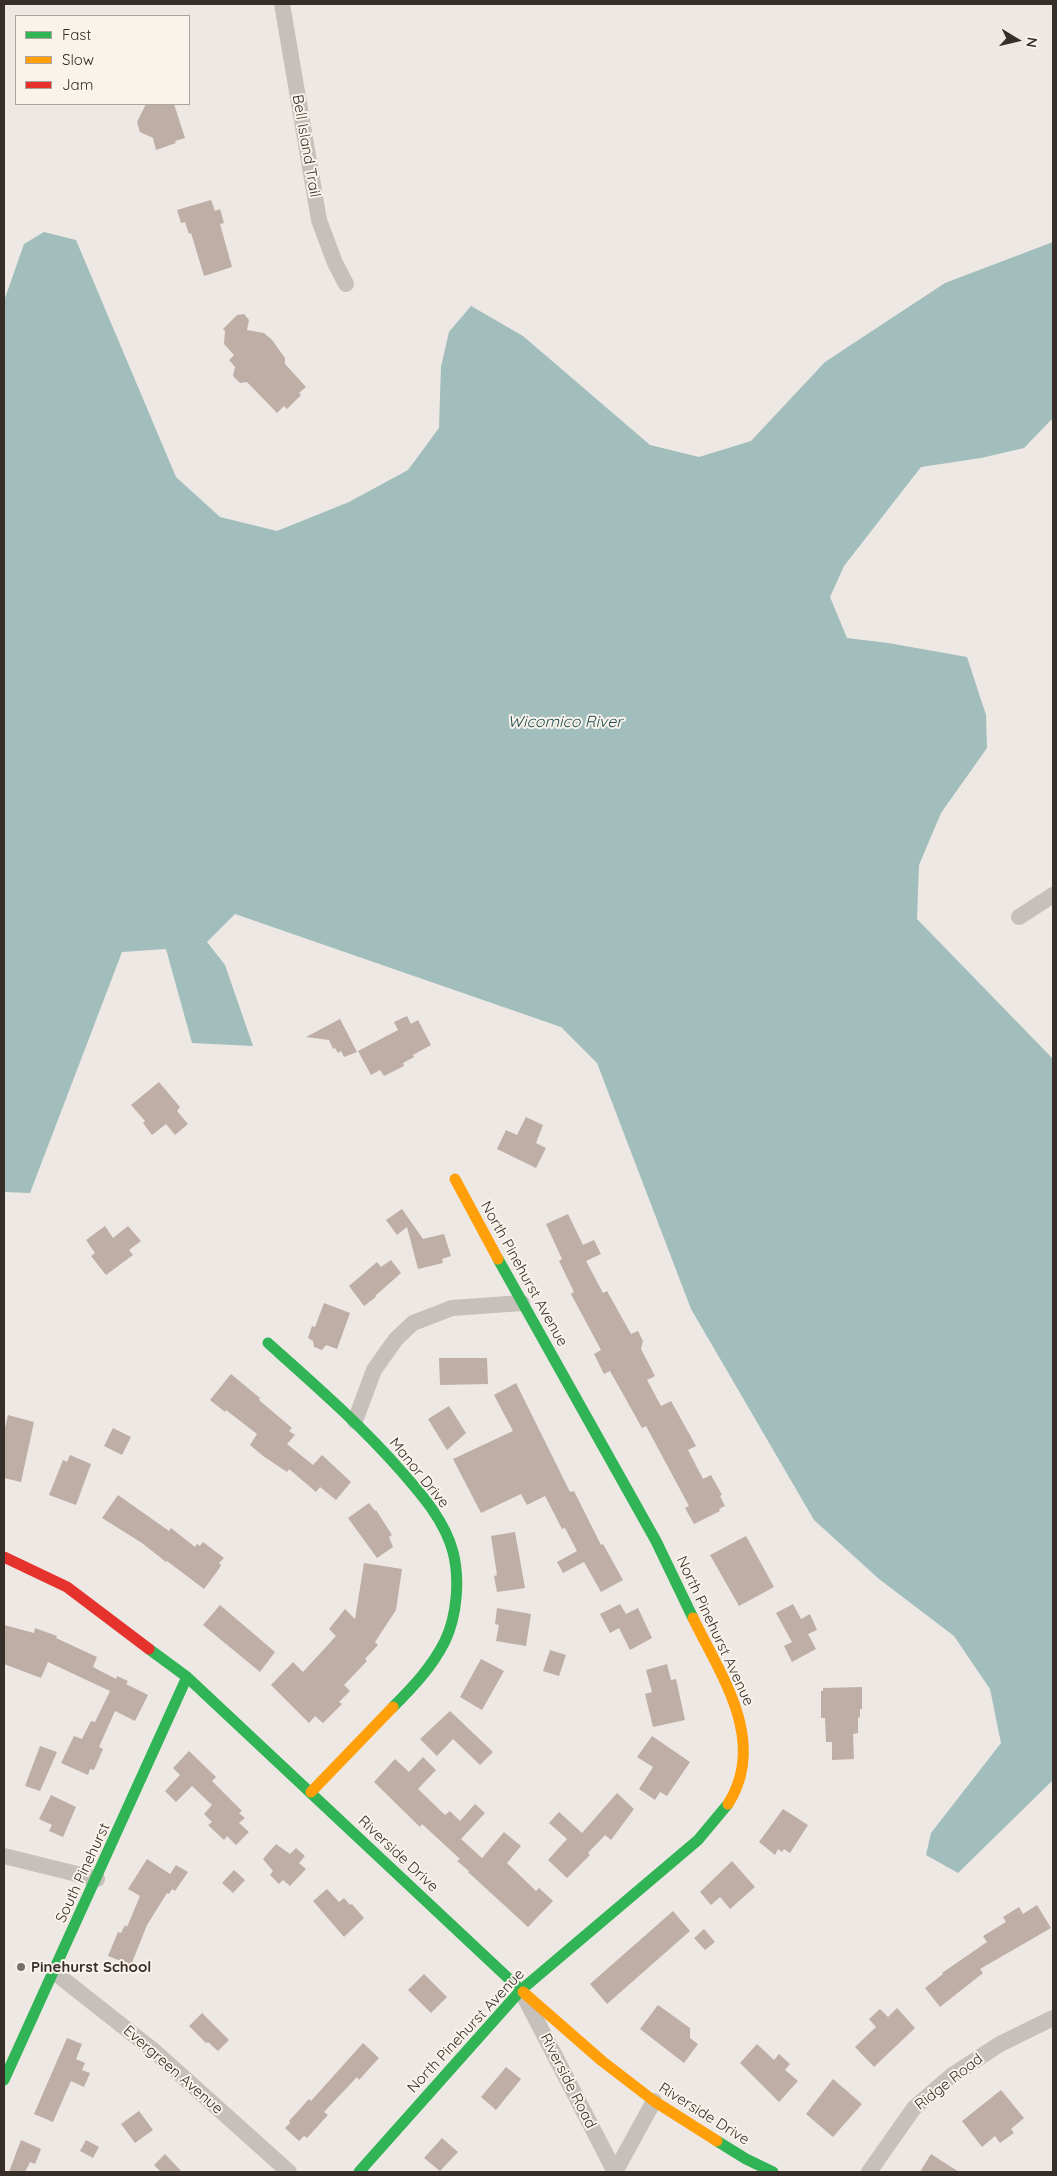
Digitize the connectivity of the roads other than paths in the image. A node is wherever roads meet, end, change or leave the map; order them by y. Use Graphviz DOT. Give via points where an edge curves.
graph roads {
  1 [pos="282,4"];
  2 [pos="346,284"];
  3 [pos="1053,895"];
  4 [pos="1019,917"];
  5 [pos="455,1179"];
  6 [pos="522,1303"];
  7 [pos="268,1344"];
  8 [pos="355,1421"];
  9 [pos="4,1557"];
  10 [pos="187,1677"];
  11 [pos="311,1792"];
  12 [pos="4,1856"];
  13 [pos="97,1879"];
  14 [pos="54,1972"];
  15 [pos="521,1990"];
  16 [pos="1053,2018"];
  17 [pos="4,2080"];
  18 [pos="654,2101"];
  19 [pos="289,2172"];
  20 [pos="359,2172"];
  21 [pos="615,2172"];
  22 [pos="773,2172"];
  23 [pos="869,2172"];
  1 -- 2 [label="street, Bell Island Trail" via="319,220"];
  3 -- 4 [label="street"];
  5 -- 6 [label="street, North Pinehurst Avenue"];
  6 -- 8 [label="street" via="452,1308 413,1324 396,1340 374,1370"];
  6 -- 15 [label="street, North Pinehurst Avenue" via="656,1541 739,1713 745,1747 736,1792 698,1840"];
  7 -- 8 [label="street, Manor Drive"];
  8 -- 11 [label="street, Manor Drive" via="421,1494 441,1524 453,1552 454,1612 445,1641 423,1676"];
  9 -- 10 [label="street, Riverside Drive" via="66,1587"];
  10 -- 11 [label="street, Riverside Drive"];
  10 -- 13 [label="street, South Pinehurst"];
  11 -- 15 [label="street, Riverside Drive"];
  12 -- 13 [label="street"];
  13 -- 14 [label="street, South Pinehurst"];
  14 -- 17 [label="street, South Pinehurst"];
  14 -- 19 [label="street, Evergreen Avenue" via="153,2050"];
  15 -- 18 [label="street, Riverside Drive" via="602,2061"];
  15 -- 20 [label="street, North Pinehurst Avenue"];
  15 -- 21 [label="street, Riverside Road"];
  16 -- 23 [label="street, Ridge Road" via="1000,2044 951,2076 914,2108"];
  18 -- 21 [label="street"];
  18 -- 22 [label="street, Riverside Drive" via="746,2159"];
}
